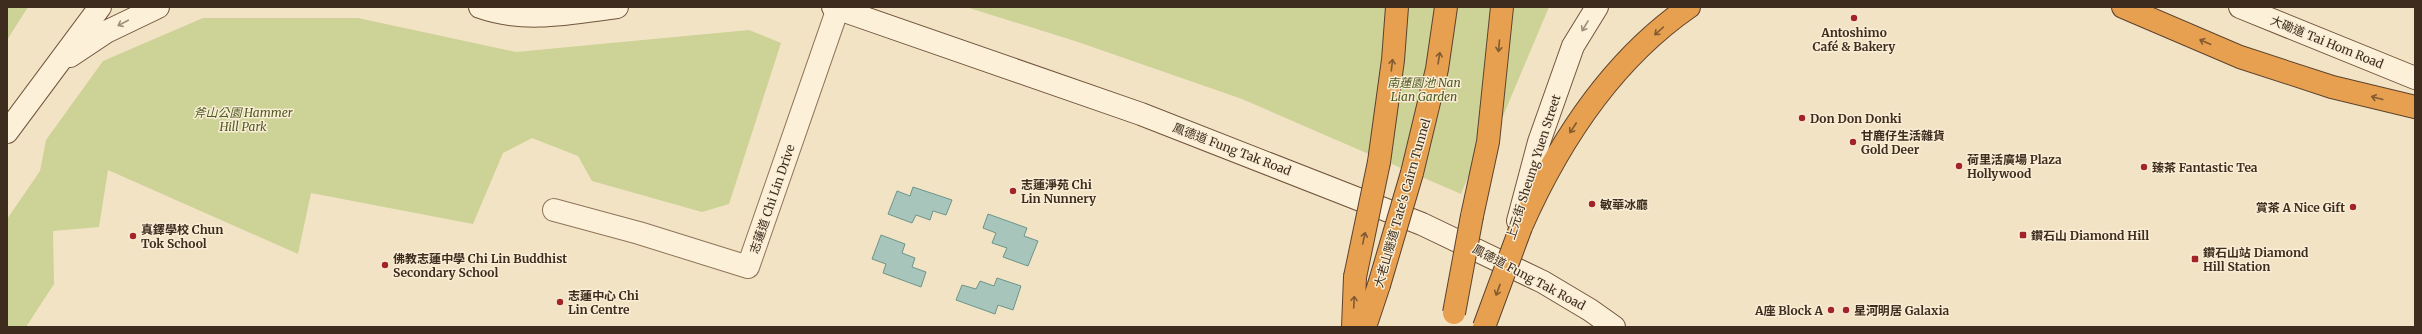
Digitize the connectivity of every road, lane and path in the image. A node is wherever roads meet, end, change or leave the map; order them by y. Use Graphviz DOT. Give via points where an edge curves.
graph roads {
  1 [pos="100,7"];
  2 [pos="158,7"];
  3 [pos="480,7"];
  4 [pos="617,7"];
  5 [pos="1397,7"];
  6 [pos="1446,7"];
  7 [pos="1502,7"];
  8 [pos="1597,7"];
  9 [pos="1689,7"];
  10 [pos="2123,7"];
  11 [pos="2240,7"];
  12 [pos="836,8"];
  13 [pos="58,64"];
  14 [pos="2415,78"];
  15 [pos="2415,107"];
  16 [pos="7,132"];
  17 [pos="554,210"];
  18 [pos="1501,263"];
  19 [pos="1452,320"];
  20 [pos="1353,327"];
  21 [pos="1365,327"];
  22 [pos="1484,327"];
  23 [pos="1614,327"];
  1 -- 13 [label="main road"];
  2 -- 13 [label="main road, one-way" via="106,32"];
  3 -- 4 [label="main road" via="494,12 530,17"];
  20 -- 5 [label="highway, one-way, bridge" via="1355,276 1384,131"];
  21 -- 6 [label="highway, 大老山隧道 Tate's Cairn Tunnel, one-way, bridge" via="1422,137 1437,69"];
  7 -- 19 [label="highway, one-way, bridge" via="1488,142"];
  8 -- 18 [label="main road, 上元街 Sheung Yuen Street, one-way" via="1573,46 1539,142 1516,227"];
  9 -- 22 [label="highway, one-way, bridge" via="1622,65 1600,90 1571,131 1524,220"];
  15 -- 10 [label="highway, one-way" via="2332,87 2240,57"];
  11 -- 14 [label="main road, 大磡道 Tai Hom Road"];
  12 -- 17 [label="main road, 志蓮道 Chi Lin Drive" via="748,267"];
  12 -- 18 [label="main road, 鳳德道 Fung Tak Road" via="1007,66 1214,142 1422,224"];
  13 -- 16 [label="main road"];
  18 -- 23 [label="main road, 鳳德道 Fung Tak Road" via="1543,282"];
}
